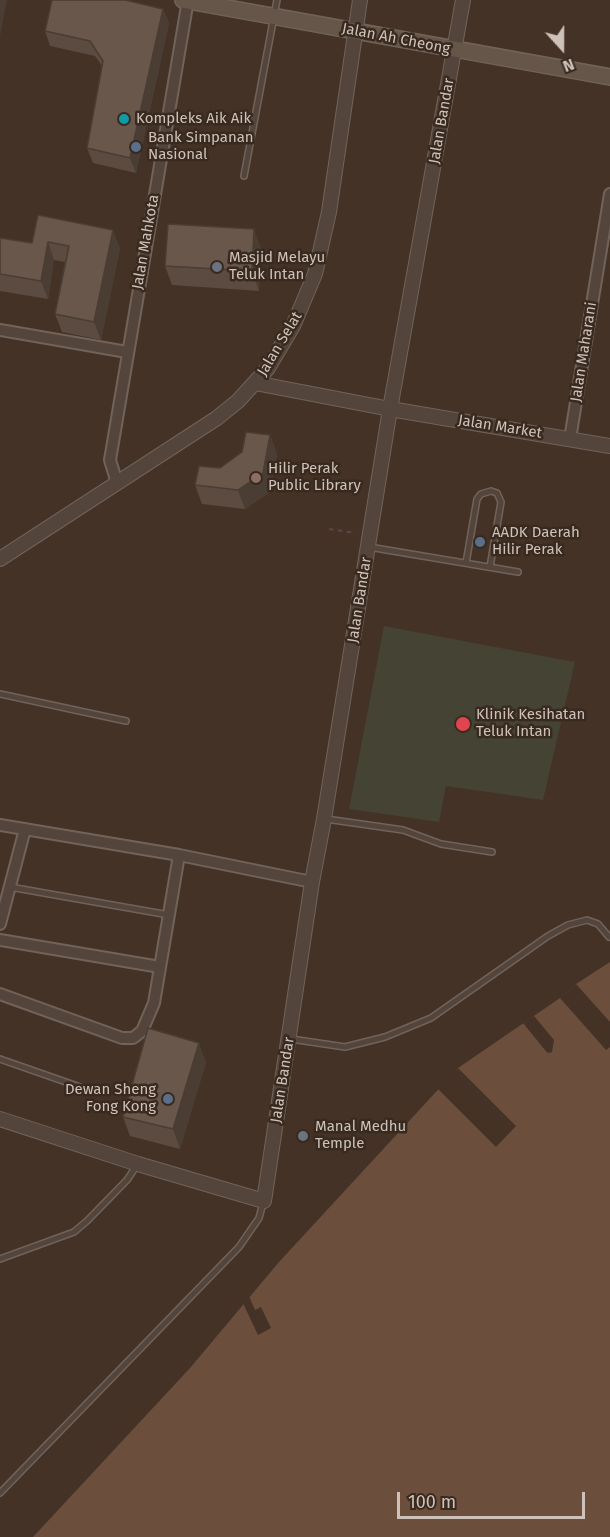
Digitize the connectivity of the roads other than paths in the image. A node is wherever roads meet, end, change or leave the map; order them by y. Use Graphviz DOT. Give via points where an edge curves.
graph roads {
  1 [pos="186,0"];
  2 [pos="277,0"];
  3 [pos="360,0"];
  4 [pos="463,0"];
  5 [pos="274,16"];
  6 [pos="355,31"];
  7 [pos="455,51"];
  8 [pos="610,77"];
  9 [pos="244,176"];
  10 [pos="610,194"];
  11 [pos="0,330"];
  12 [pos="127,352"];
  13 [pos="255,383"];
  14 [pos="390,410"];
  15 [pos="570,439"];
  16 [pos="610,446"];
  17 [pos="117,483"];
  18 [pos="370,541"];
  19 [pos="0,559"];
  20 [pos="466,563"];
  21 [pos="490,567"];
  22 [pos="518,572"];
  23 [pos="0,694"];
  24 [pos="126,721"];
  25 [pos="324,819"];
  26 [pos="0,825"];
  27 [pos="26,829"];
  28 [pos="492,852"];
  29 [pos="179,855"];
  30 [pos="312,882"];
  31 [pos="10,887"];
  32 [pos="169,915"];
  33 [pos="0,924"];
  34 [pos="609,937"];
  35 [pos="0,940"];
  36 [pos="160,967"];
  37 [pos="0,994"];
  38 [pos="289,1039"];
  39 [pos="0,1059"];
  40 [pos="86,1089"];
  41 [pos="0,1119"];
  42 [pos="138,1164"];
  43 [pos="264,1201"];
  44 [pos="0,1259"];
  45 [pos="0,1493"];
  1 -- 5 [label="main road, Jalan Ah Cheong"];
  1 -- 12 [label="street, Jalan Mahkota"];
  2 -- 5 [label="lane"];
  3 -- 6 [label="street, Jalan Selat"];
  4 -- 7 [label="street, Jalan Bandar"];
  5 -- 6 [label="main road, Jalan Ah Cheong"];
  5 -- 9 [label="lane"];
  6 -- 7 [label="main road, Jalan Ah Cheong"];
  6 -- 13 [label="street, Jalan Selat" via="329,212 315,274 293,327"];
  7 -- 8 [label="main road, Jalan Ah Cheong"];
  7 -- 14 [label="street, Jalan Bandar"];
  10 -- 15 [label="street, Jalan Maharani"];
  11 -- 12 [label="street"];
  12 -- 17 [label="street, Jalan Mahkota" via="110,460"];
  13 -- 14 [label="street, Jalan Market"];
  13 -- 17 [label="street, Jalan Selat" via="217,418"];
  14 -- 15 [label="street, Jalan Market"];
  14 -- 18 [label="street, Jalan Bandar"];
  15 -- 16 [label="street, Jalan Market"];
  17 -- 19 [label="street, Jalan Selat"];
  18 -- 20 [label="lane"];
  18 -- 25 [label="street, Jalan Bandar"];
  20 -- 21 [label="lane"];
  20 -- 21 [label="lane" via="477,499 491,491 497,493 501,502"];
  21 -- 22 [label="lane"];
  23 -- 24 [label="lane"];
  25 -- 28 [label="lane" via="403,830 441,844"];
  25 -- 30 [label="street, Jalan Bandar"];
  26 -- 27 [label="street"];
  27 -- 29 [label="street"];
  27 -- 31 [label="street"];
  29 -- 30 [label="street"];
  29 -- 32 [label="street"];
  30 -- 38 [label="street, Jalan Bandar"];
  31 -- 32 [label="lane"];
  31 -- 33 [label="street"];
  32 -- 36 [label="street"];
  34 -- 38 [label="lane" via="598,924 587,920 568,925 431,1018 385,1037 345,1047"];
  35 -- 36 [label="street"];
  36 -- 37 [label="street" via="148,1019 133,1038 122,1038"];
  38 -- 43 [label="street, Jalan Bandar"];
  39 -- 40 [label="lane"];
  41 -- 42 [label="street"];
  42 -- 43 [label="street"];
  42 -- 44 [label="lane" via="74,1232"];
  43 -- 45 [label="lane" via="259,1218 238,1247"];
}
